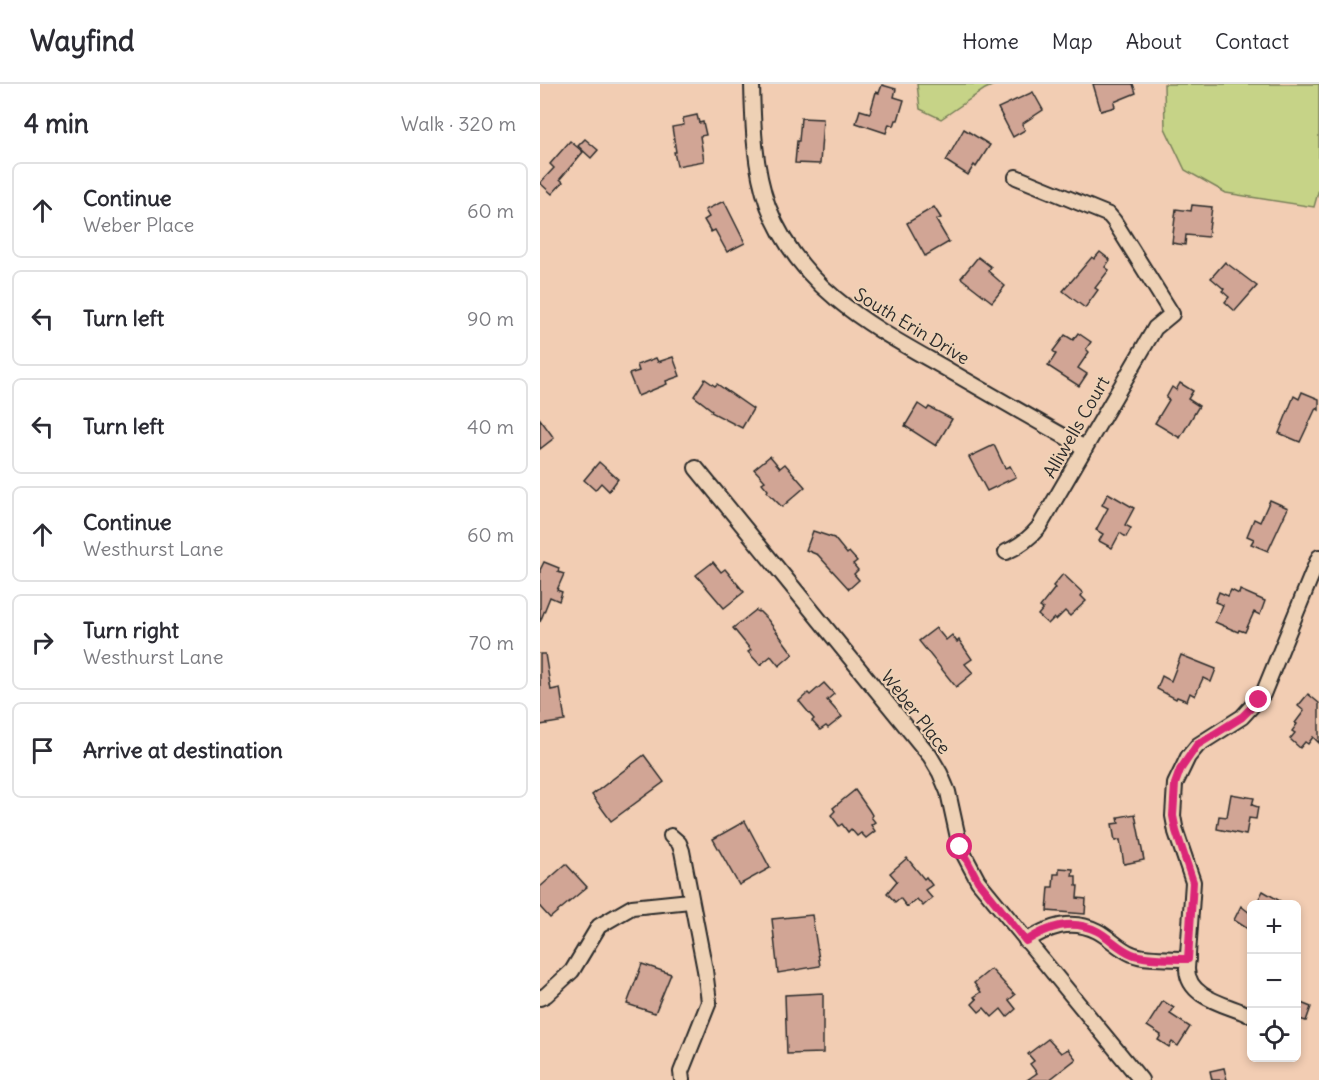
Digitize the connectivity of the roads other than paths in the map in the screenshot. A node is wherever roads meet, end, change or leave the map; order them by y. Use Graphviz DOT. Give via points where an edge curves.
graph roads {
  1 [pos="752,84"];
  2 [pos="1016,177"];
  3 [pos="1085,448"];
  4 [pos="696,468"];
  5 [pos="1006,552"];
  6 [pos="1319,557"];
  7 [pos="671,836"];
  8 [pos="690,901"];
  9 [pos="1026,941"];
  10 [pos="1188,959"];
  11 [pos="540,998"];
  12 [pos="1247,1014"];
  13 [pos="681,1080"];
  14 [pos="1141,1080"];
  1 -- 3 [label="street, South Erin Drive" via="757,161 768,205 789,246 818,284 876,329"];
  2 -- 3 [label="street, Alliwells Court" via="1109,215 1172,314 1155,328"];
  3 -- 5 [label="street, Alliwells Court" via="1039,528"];
  4 -- 9 [label="street, Weber Place" via="930,756 948,792 955,831 968,865"];
  6 -- 10 [label="street" via="1259,700 1242,717 1197,745 1180,770 1173,816 1193,882"];
  7 -- 8 [label="street" via="682,851"];
  8 -- 11 [label="street" via="632,907 599,926 572,971"];
  8 -- 13 [label="street" via="709,1002"];
  9 -- 10 [label="street" via="1058,925 1079,926 1096,930 1135,955"];
  9 -- 14 [label="street, Weber Place"];
  10 -- 12 [label="street" via="1188,975 1194,990"];
}
